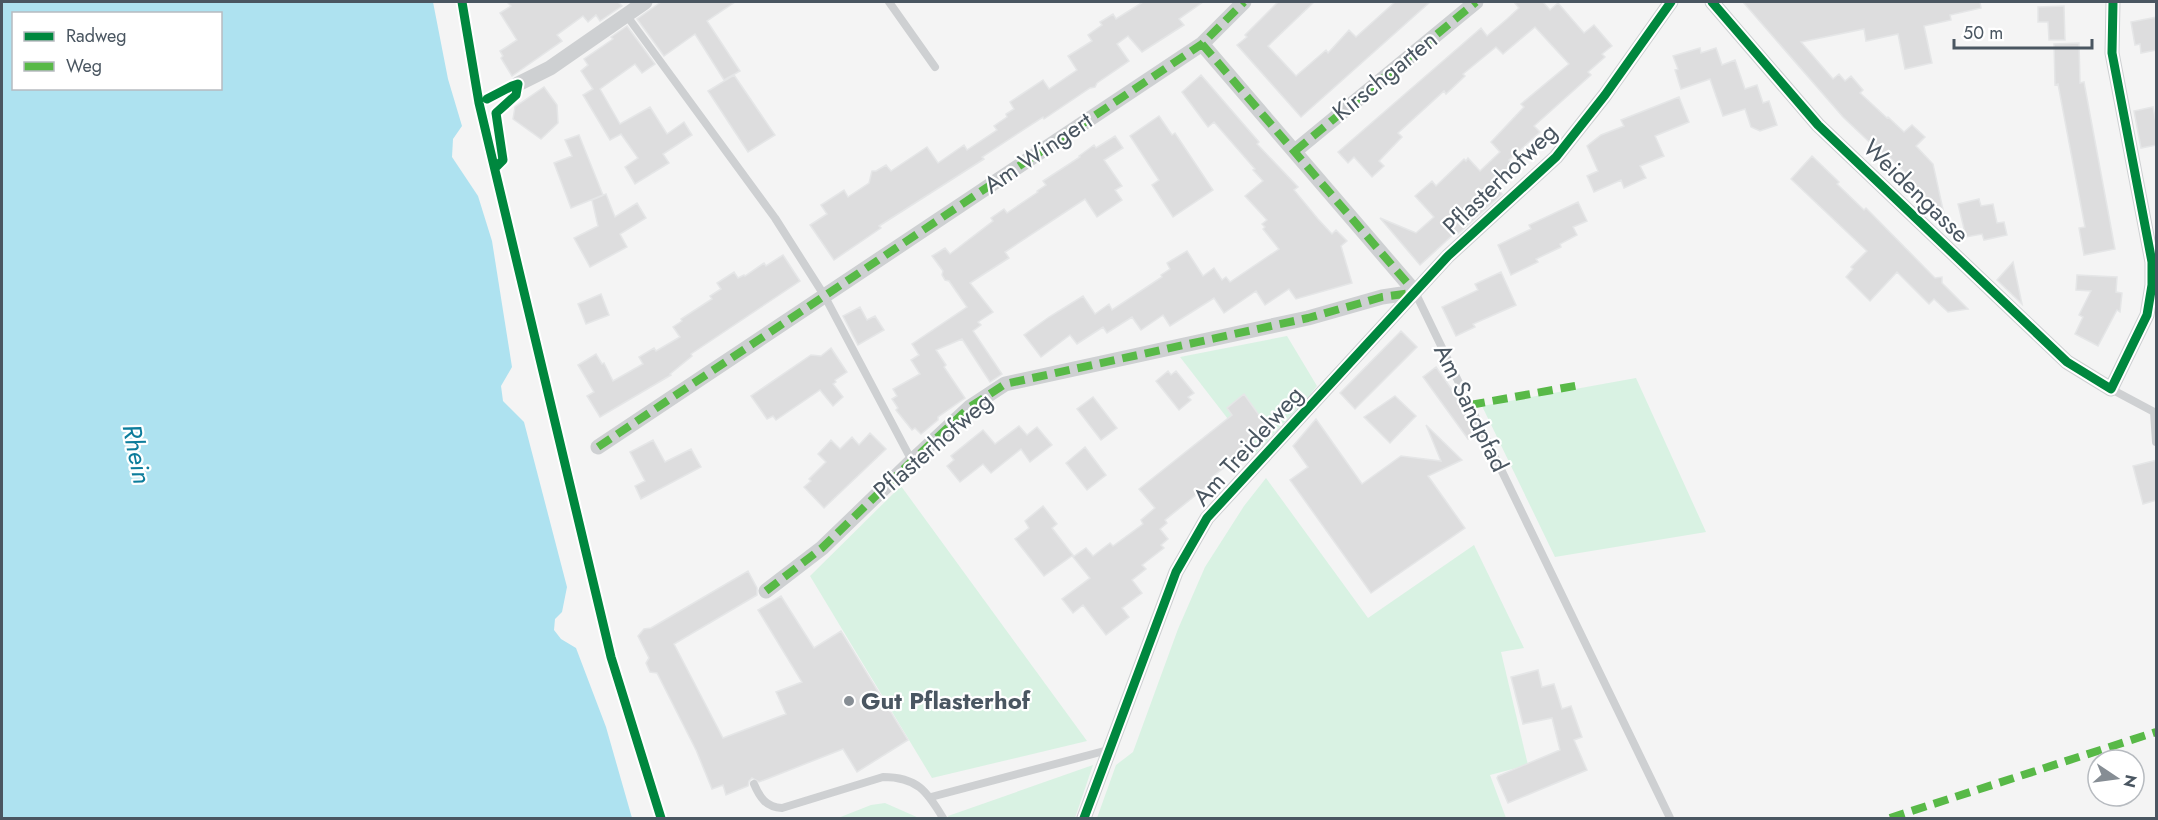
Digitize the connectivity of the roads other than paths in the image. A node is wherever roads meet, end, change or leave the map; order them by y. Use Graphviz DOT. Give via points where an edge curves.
graph roads {
  1 [pos="645,2"];
  2 [pos="889,2"];
  3 [pos="1244,2"];
  4 [pos="1476,2"];
  5 [pos="1671,2"];
  6 [pos="1712,2"];
  7 [pos="2113,2"];
  8 [pos="627,16"];
  9 [pos="1202,44"];
  10 [pos="935,67"];
  11 [pos="518,84"];
  12 [pos="1294,151"];
  13 [pos="2154,286"];
  14 [pos="1415,292"];
  15 [pos="824,295"];
  16 [pos="2111,389"];
  17 [pos="2155,412"];
  18 [pos="2157,442"];
  19 [pos="598,447"];
  20 [pos="912,460"];
  21 [pos="766,591"];
  22 [pos="1108,750"];
  23 [pos="754,784"];
  24 [pos="931,797"];
  25 [pos="943,819"];
  26 [pos="1084,819"];
  27 [pos="1670,819"];
  1 -- 8 [label="street"];
  2 -- 10 [label="lane"];
  3 -- 9 [label="street, Am Wingert"];
  4 -- 12 [label="street, Kirschgarten"];
  5 -- 14 [label="street, Pflasterhofweg" via="1556,157 1448,256"];
  6 -- 16 [label="street, Weidengasse" via="1818,125 2067,362"];
  7 -- 13 [label="street" via="2112,53"];
  8 -- 11 [label="street" via="550,68"];
  8 -- 15 [label="lane" via="775,218"];
  9 -- 12 [label="street, Am Sandpfad"];
  9 -- 15 [label="street, Am Wingert"];
  12 -- 14 [label="street, Am Sandpfad"];
  13 -- 16 [label="street" via="2147,315"];
  14 -- 20 [label="street, Pflasterhofweg" via="1005,384 970,407"];
  14 -- 22 [label="street, Am Treidelweg" via="1207,518 1176,572"];
  14 -- 27 [label="lane, Am Sandpfad"];
  15 -- 19 [label="street, Am Wingert"];
  15 -- 20 [label="lane"];
  16 -- 17 [label="lane, Weidengasse"];
  17 -- 18 [label="lane"];
  20 -- 21 [label="street, Pflasterhofweg" via="822,548"];
  22 -- 24 [label="lane"];
  22 -- 26 [label="street, Am Treidelweg"];
  23 -- 24 [label="lane" via="765,803 774,808 883,777 910,781"];
  24 -- 25 [label="lane"];
}
